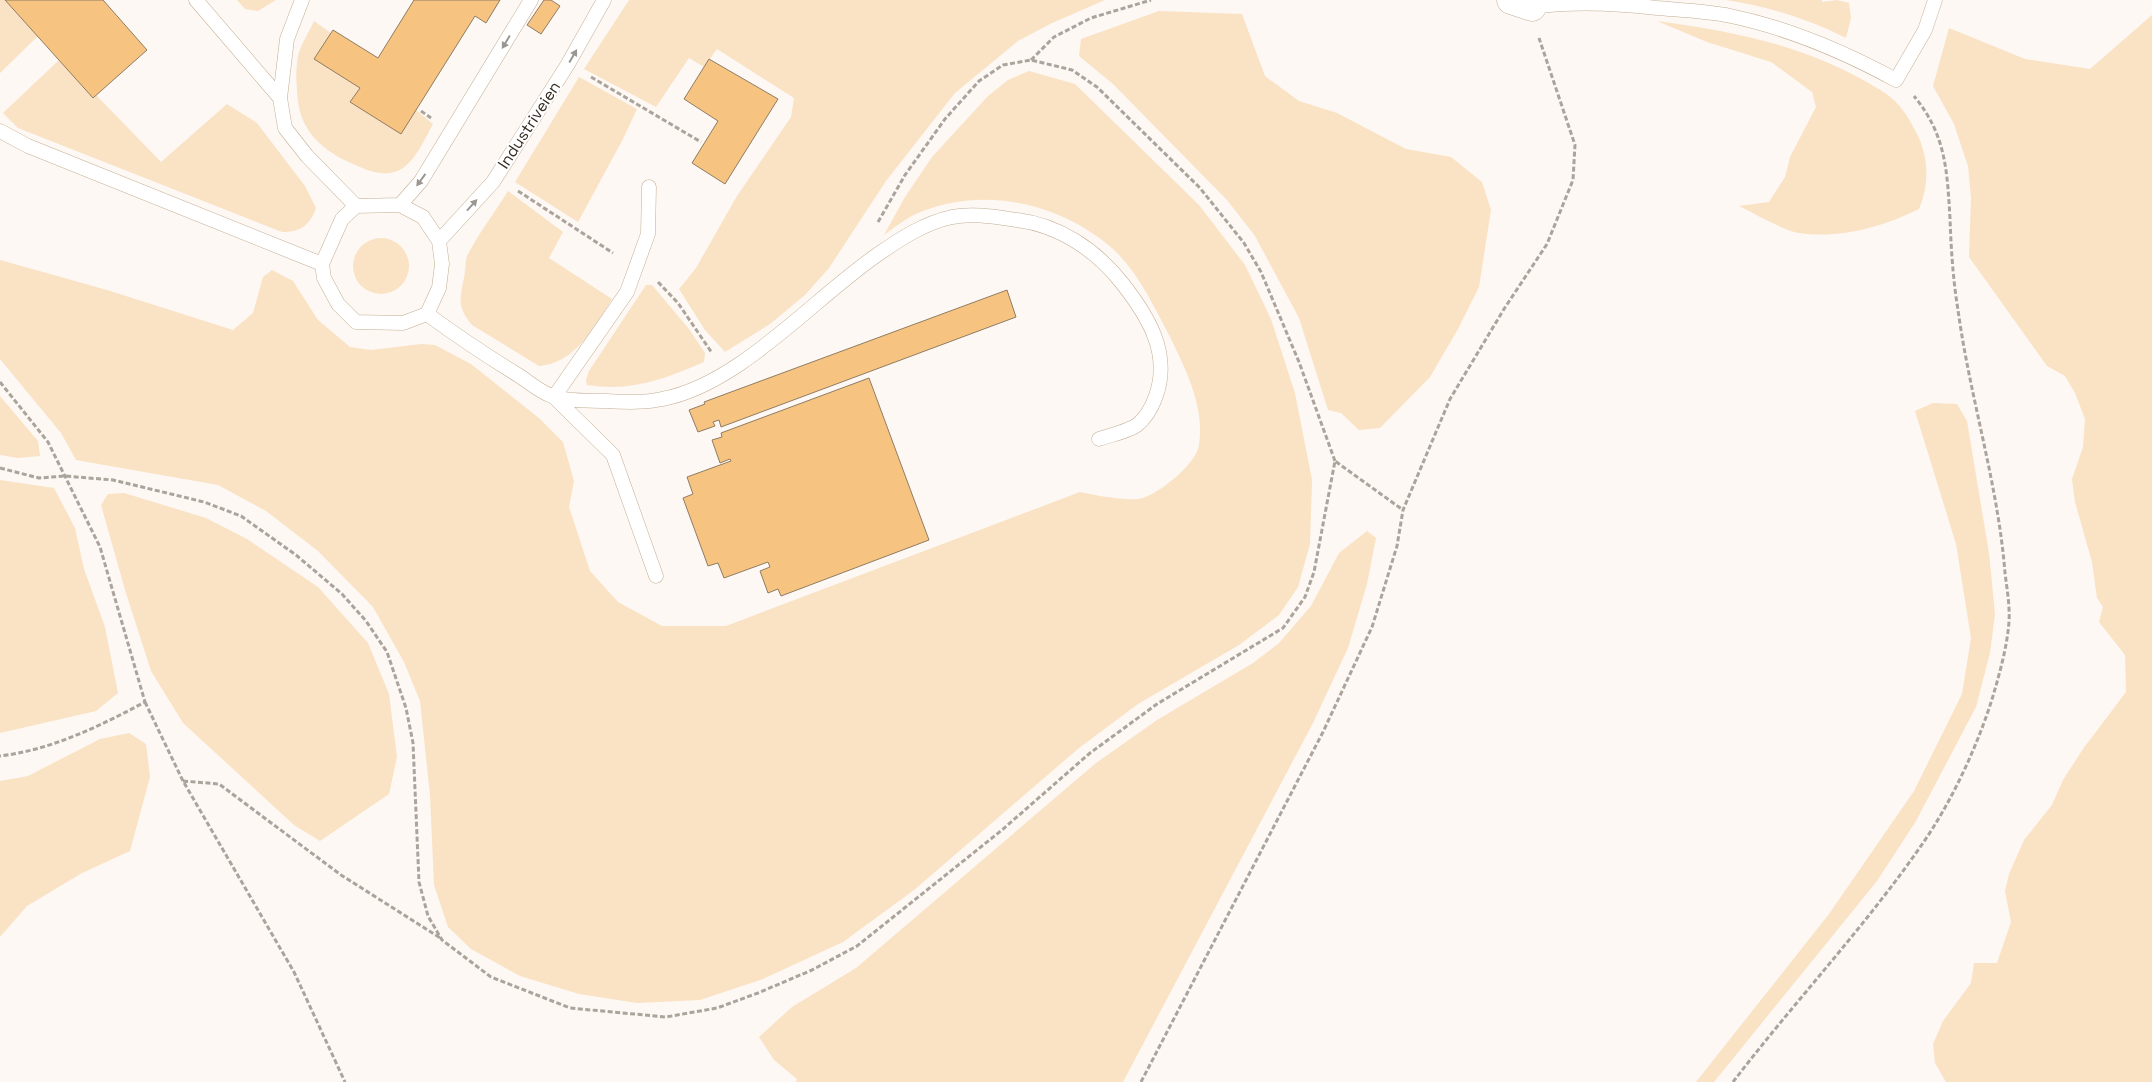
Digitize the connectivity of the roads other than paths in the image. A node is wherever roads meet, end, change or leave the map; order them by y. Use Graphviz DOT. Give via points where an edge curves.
graph roads {
  1 [pos="196,0"];
  2 [pos="302,0"];
  3 [pos="531,0"];
  4 [pos="604,0"];
  5 [pos="1935,0"];
  6 [pos="1521,3"];
  7 [pos="280,98"];
  8 [pos="0,131"];
  9 [pos="649,187"];
  10 [pos="400,205"];
  11 [pos="356,206"];
  12 [pos="439,241"];
  13 [pos="322,264"];
  14 [pos="427,314"];
  15 [pos="554,397"];
  16 [pos="1099,439"];
  17 [pos="656,576"];
  1 -- 7 [label="lane"];
  2 -- 7 [label="lane" via="287,40"];
  3 -- 10 [label="lane, one-way" via="421,181"];
  12 -- 4 [label="lane, Industriveien, one-way" via="493,182 568,64"];
  5 -- 6 [label="lane" via="1925,30 1896,80 1800,35 1725,15 1619,4"];
  7 -- 11 [label="lane" via="286,128 307,156"];
  8 -- 13 [label="lane" via="28,146"];
  9 -- 15 [label="lane" via="648,234 627,292"];
  10 -- 11 [label="lane"];
  10 -- 12 [label="lane" via="423,217"];
  11 -- 13 [label="lane" via="342,219"];
  12 -- 14 [label="lane" via="440,280"];
  13 -- 14 [label="lane" via="324,278 338,304 356,322 403,323"];
  14 -- 15 [label="lane" via="476,350"];
  15 -- 16 [label="lane" via="632,402 690,392 747,360 862,265 904,237 952,217 978,214 1033,222 1060,231 1110,268 1143,310 1156,336 1161,360 1160,384 1151,409 1136,426"];
  15 -- 17 [label="lane" via="613,455"];
}
